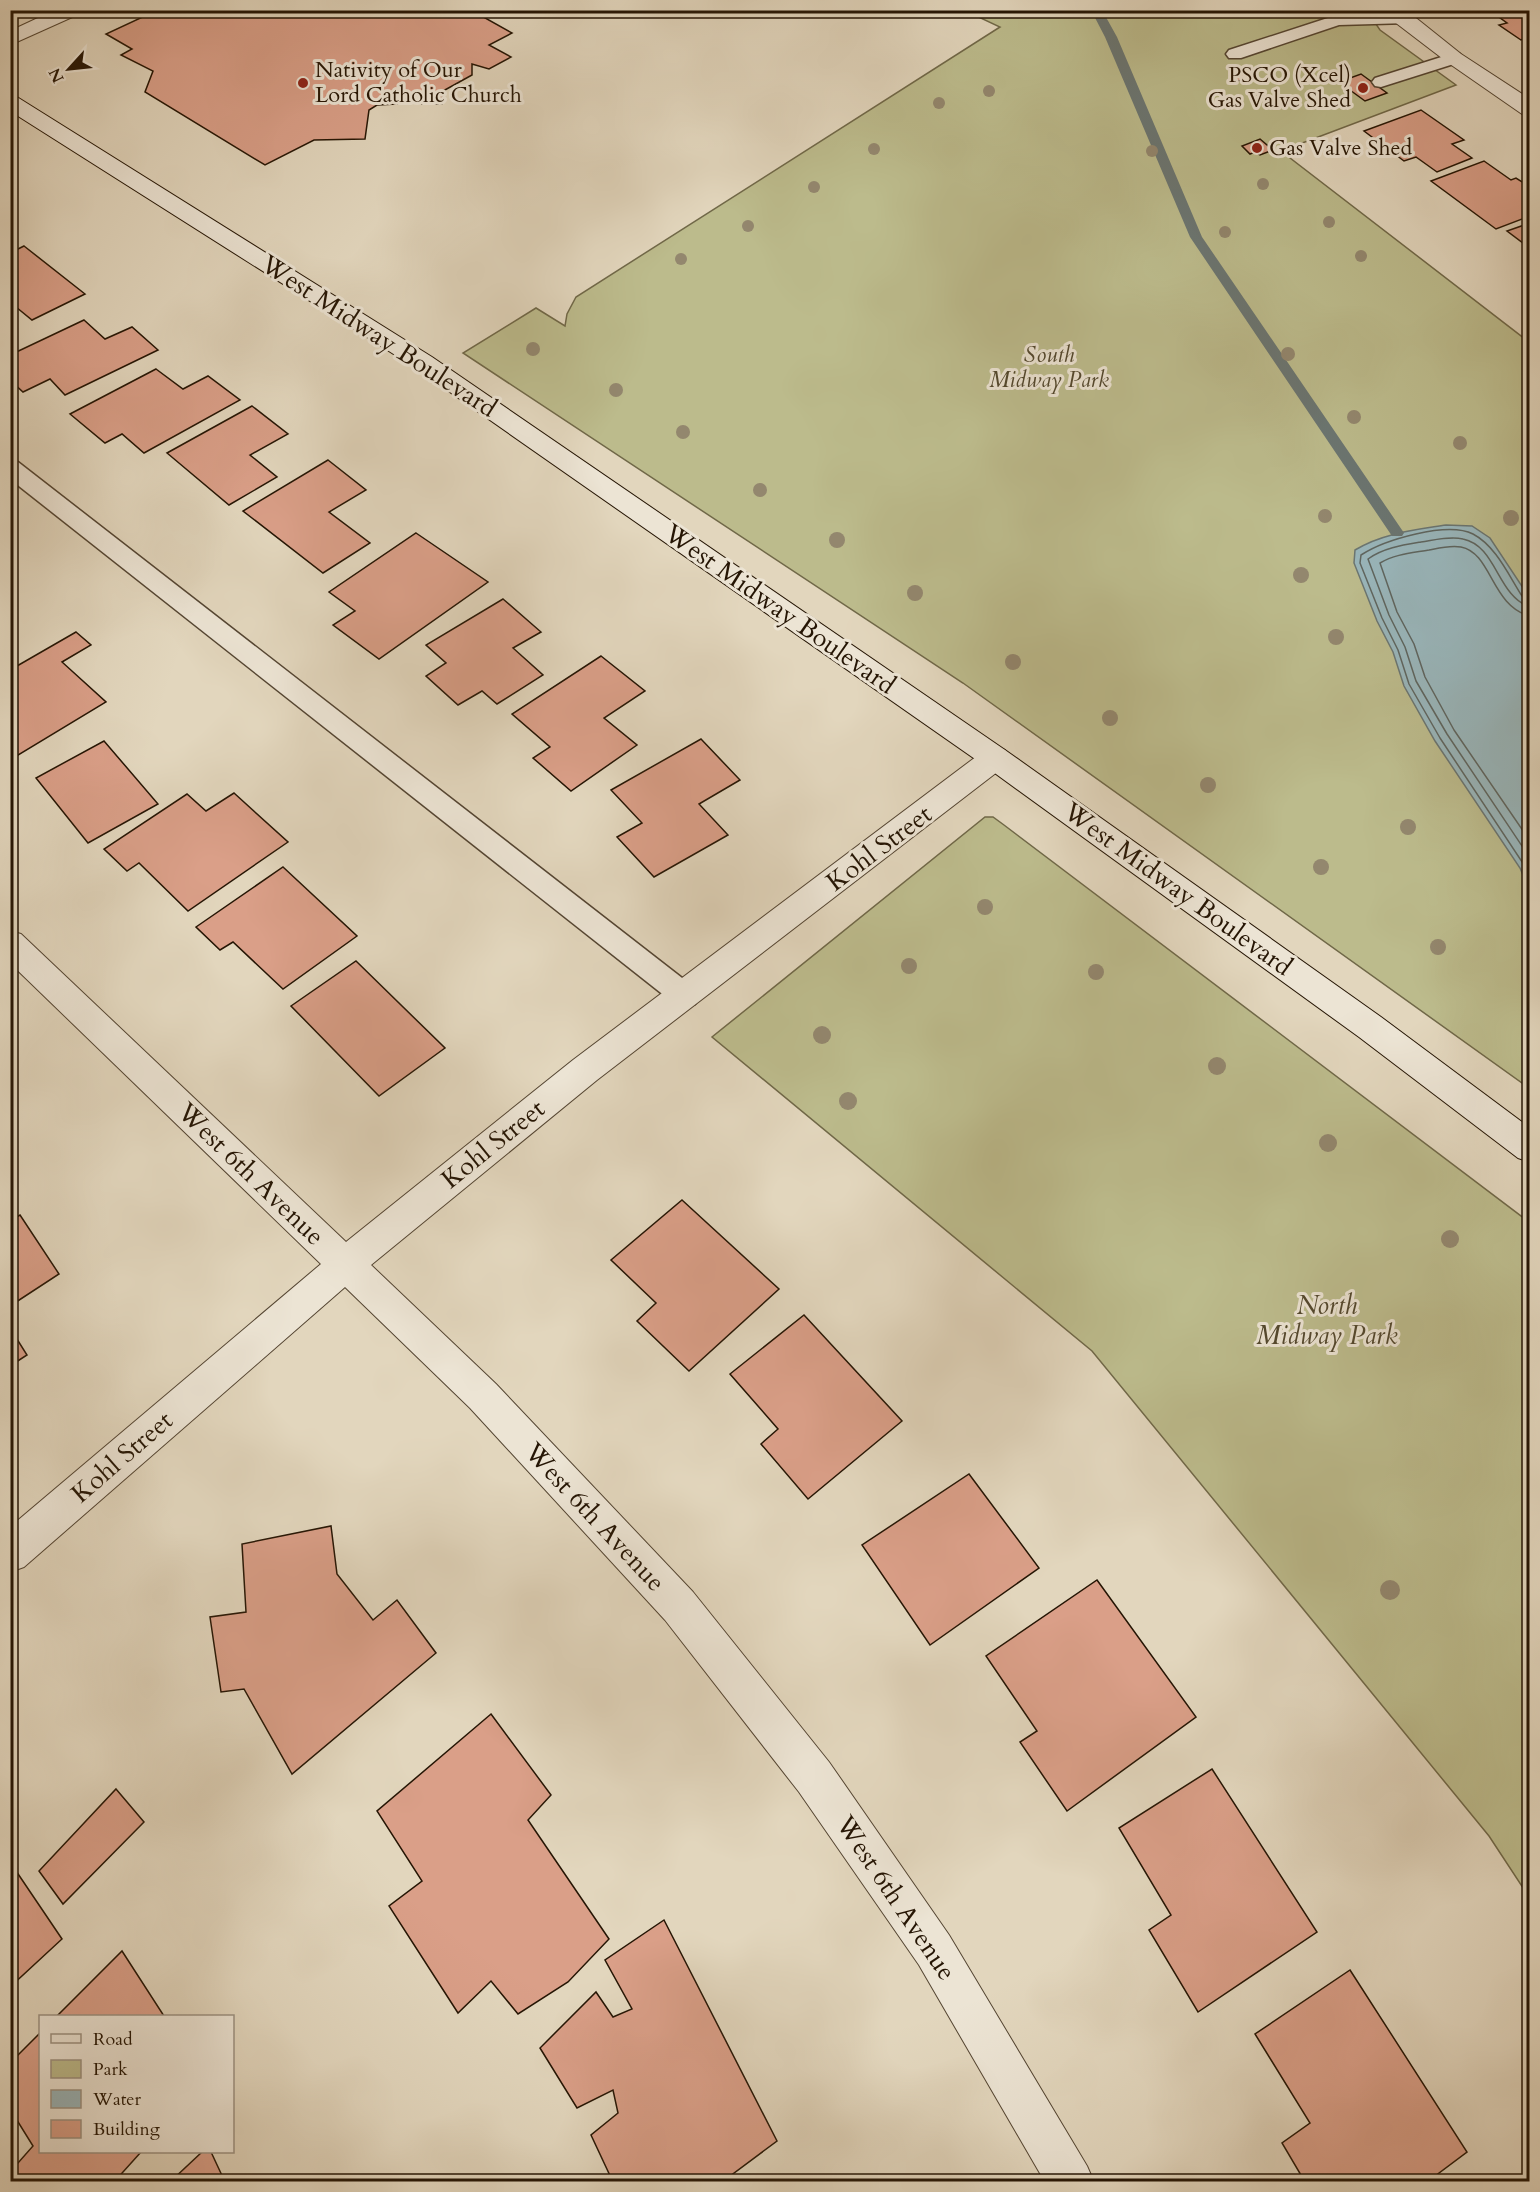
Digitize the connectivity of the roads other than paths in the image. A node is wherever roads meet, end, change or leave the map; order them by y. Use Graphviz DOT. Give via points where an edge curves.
graph roads {
  1 [pos="72,10"];
  2 [pos="1399,15"];
  3 [pos="10,39"];
  4 [pos="1235,54"];
  5 [pos="1454,58"];
  6 [pos="1381,82"];
  7 [pos="10,101"];
  8 [pos="1530,109"];
  9 [pos="10,467"];
  10 [pos="995,758"];
  11 [pos="10,943"];
  12 [pos="685,996"];
  13 [pos="1530,1148"];
  14 [pos="346,1265"];
  15 [pos="10,1553"];
  16 [pos="1071,2181"];
  1 -- 3 [label="street"];
  2 -- 4 [label="lane" via="1337,20"];
  2 -- 5 [label="street"];
  5 -- 6 [label="lane"];
  5 -- 8 [label="street"];
  7 -- 10 [label="street, West Midway Boulevard" via="423,362"];
  9 -- 12 [label="lane"];
  10 -- 12 [label="street, Kohl Street"];
  10 -- 13 [label="street, West Midway Boulevard" via="1361,1021"];
  11 -- 14 [label="street, West 6th Avenue"];
  12 -- 14 [label="street, Kohl Street" via="549,1099"];
  14 -- 15 [label="street, Kohl Street"];
  14 -- 16 [label="street, West 6th Avenue" via="483,1396 679,1606 814,1776 934,1950"];
}
